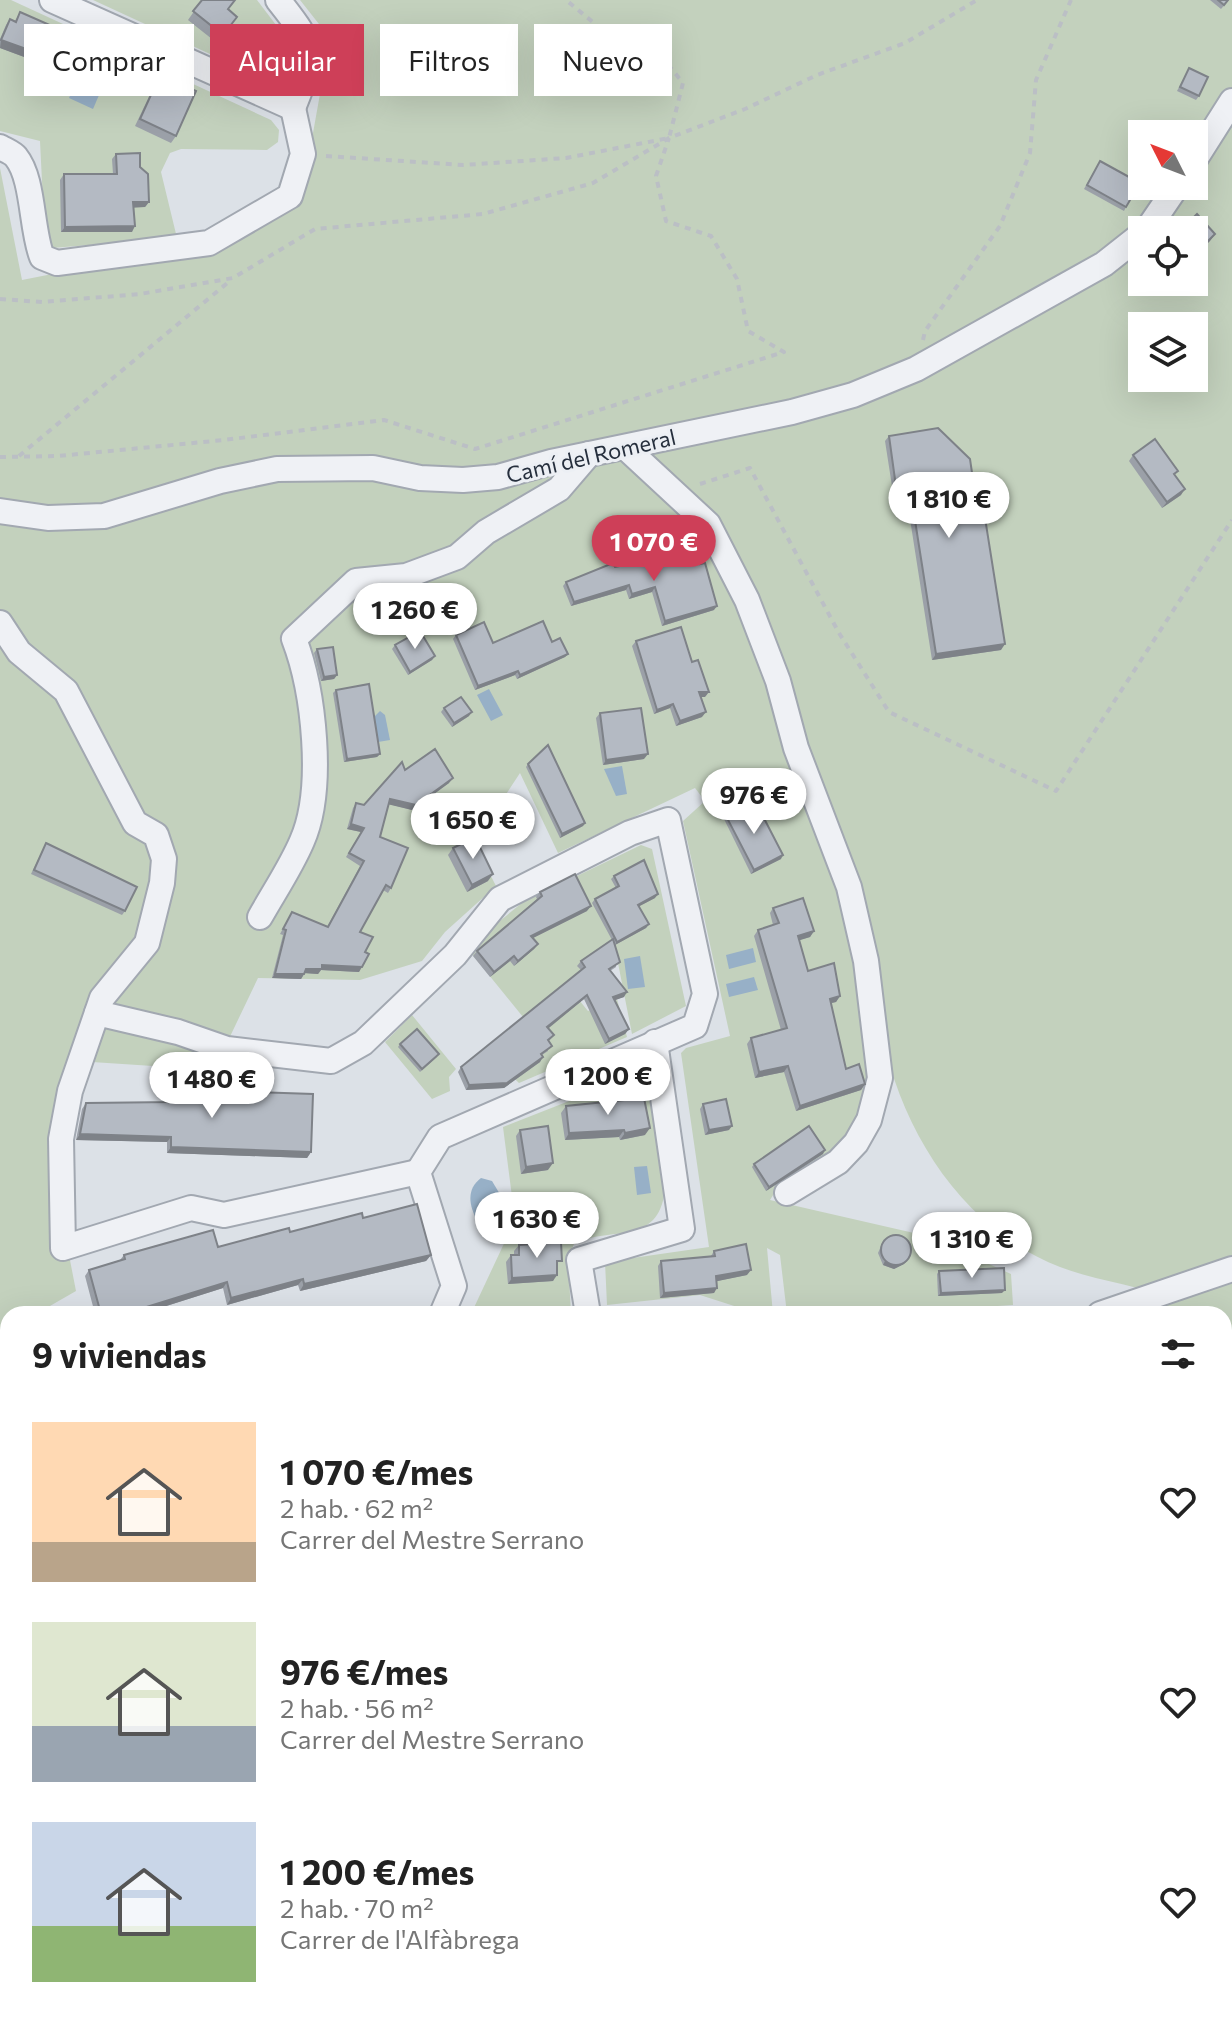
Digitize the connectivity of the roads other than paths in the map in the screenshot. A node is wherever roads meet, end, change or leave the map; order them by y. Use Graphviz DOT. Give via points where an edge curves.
graph roads {
  1 [pos="52,0"];
  2 [pos="278,0"];
  3 [pos="1232,101"];
  4 [pos="293,108"];
  5 [pos="1208,139"];
  6 [pos="0,147"];
  7 [pos="1128,245"];
  8 [pos="626,448"];
  9 [pos="589,454"];
  10 [pos="0,511"];
  11 [pos="0,623"];
  12 [pos="260,917"];
  13 [pos="97,1013"];
  14 [pos="655,1042"];
  15 [pos="418,1172"];
  16 [pos="787,1193"];
  17 [pos="1232,1269"];
  18 [pos="445,1306"];
  19 [pos="587,1306"];
  20 [pos="1123,1306"];
  1 -- 4 [label="street"];
  2 -- 4 [label="street" via="306,37 311,65"];
  3 -- 5 [label="street"];
  4 -- 6 [label="street" via="303,154 290,196 209,243 57,263 42,257 24,174 16,157"];
  7 -- 8 [label="street, Camí del Romeral" via="1104,264 916,369 853,395"];
  8 -- 9 [label="street, Camí del Romeral"];
  8 -- 16 [label="street" via="708,524 747,600 849,887 868,975 880,1078 869,1120 856,1143 838,1162"];
  9 -- 10 [label="street, Camí del Romeral" via="498,477 463,480 373,468 277,469 104,516 48,518"];
  9 -- 12 [label="street" via="559,489 486,532 457,557 406,576 356,581 294,639 305,666 313,791 303,839"];
  11 -- 13 [label="street" via="19,652 66,691 135,823 156,835 164,859 147,943 102,998"];
  13 -- 14 [label="street" via="227,1049 331,1061 374,1032 455,955 500,899 630,833 668,820 705,994 695,1026"];
  13 -- 15 [label="street" via="70,1091 61,1139 63,1248 191,1208 224,1215"];
  14 -- 15 [label="street" via="440,1137"];
  14 -- 19 [label="street" via="682,1229 579,1260"];
  15 -- 18 [label="street" via="454,1286"];
  17 -- 20 [label="street"];
}
